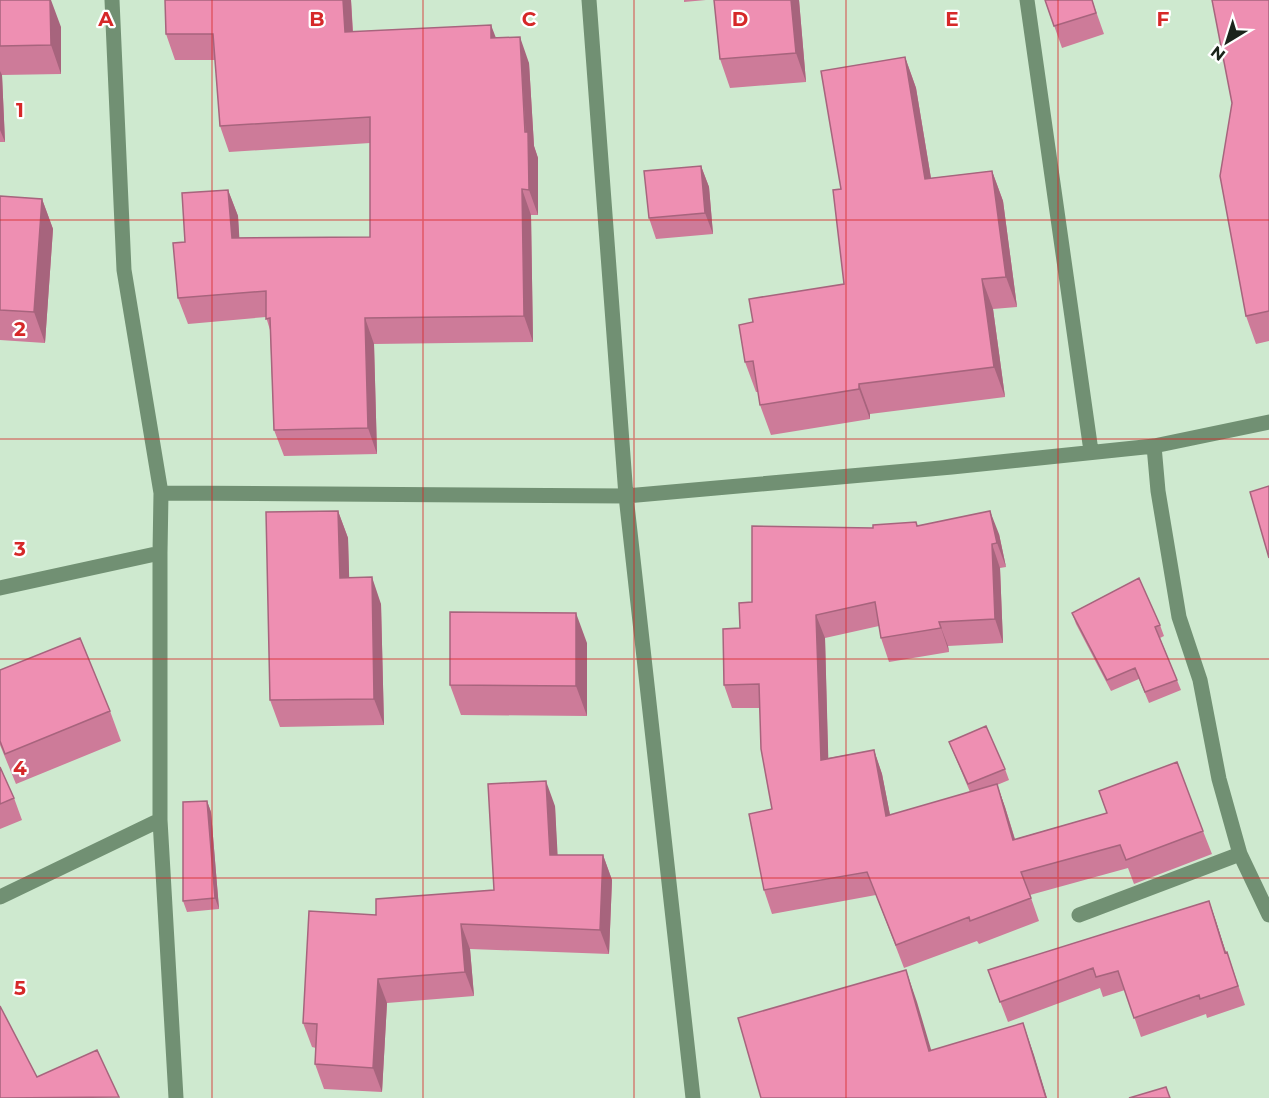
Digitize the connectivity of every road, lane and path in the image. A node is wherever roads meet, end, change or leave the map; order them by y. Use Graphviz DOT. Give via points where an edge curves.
graph roads {
  1 [pos="112,0"];
  2 [pos="588,0"];
  3 [pos="1027,0"];
  4 [pos="1269,422"];
  5 [pos="1154,446"];
  6 [pos="1091,451"];
  7 [pos="161,493"];
  8 [pos="626,496"];
  9 [pos="160,553"];
  10 [pos="0,588"];
  11 [pos="160,820"];
  12 [pos="1240,854"];
  13 [pos="0,897"];
  14 [pos="1079,915"];
  15 [pos="1269,915"];
  16 [pos="176,1098"];
  17 [pos="693,1098"];
  1 -- 7 [label="street" via="124,270"];
  2 -- 8 [label="street"];
  3 -- 6 [label="street"];
  4 -- 5 [label="street"];
  5 -- 6 [label="street"];
  5 -- 12 [label="street" via="1179,617 1200,680 1219,778"];
  6 -- 8 [label="street"];
  7 -- 8 [label="street"];
  7 -- 9 [label="street"];
  8 -- 17 [label="street"];
  9 -- 10 [label="street"];
  9 -- 11 [label="street"];
  11 -- 13 [label="street"];
  11 -- 16 [label="street"];
  12 -- 14 [label="street"];
  12 -- 15 [label="street"];
}
